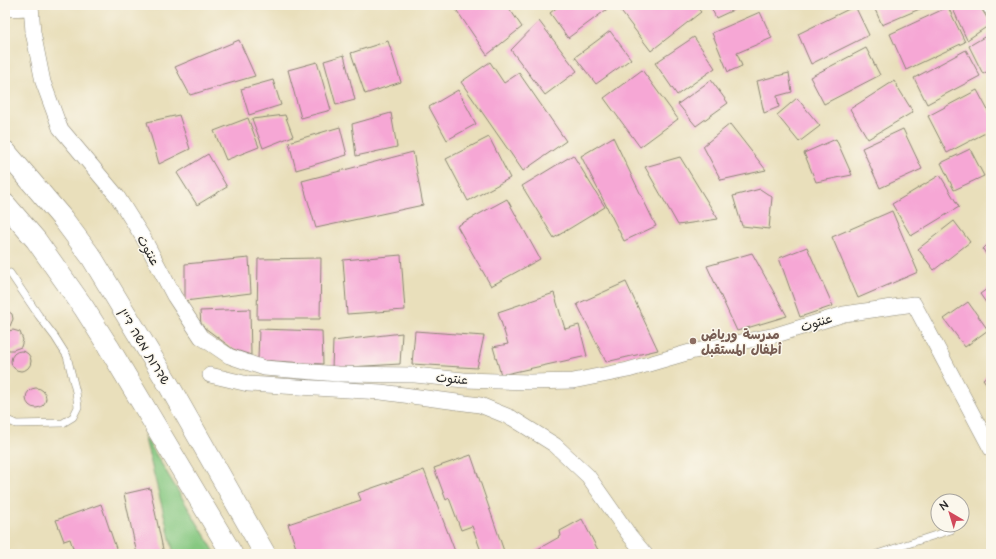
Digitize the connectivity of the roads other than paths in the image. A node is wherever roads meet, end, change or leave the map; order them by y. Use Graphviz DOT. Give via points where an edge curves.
graph roads {
  1 [pos="989,5"];
  2 [pos="31,6"];
  3 [pos="991,8"];
  4 [pos="5,9"];
  5 [pos="5,151"];
  6 [pos="5,204"];
  7 [pos="10,273"];
  8 [pos="210,375"];
  9 [pos="5,419"];
  10 [pos="991,449"];
  11 [pos="942,533"];
  12 [pos="5,551"];
  13 [pos="6,554"];
  14 [pos="232,554"];
  15 [pos="265,554"];
  16 [pos="645,554"];
  17 [pos="877,554"];
  1 -- 3 [label="street"];
  2 -- 4 [label="street"];
  2 -- 10 [label="street, عنتوت" via="32,32 43,82 60,128 117,196 144,239 174,296 201,337 229,356 264,368 338,374 415,375 464,380 530,382 573,381 628,370 690,352 776,336 844,314 914,304"];
  5 -- 15 [label="street, שדרות משה דיין" via="63,219 92,258 167,382"];
  6 -- 14 [label="street" via="36,240 88,315"];
  7 -- 9 [label="lane" via="67,356 78,407 73,417 63,423 16,424"];
  8 -- 16 [label="street" via="248,384 380,392 480,405 512,418 555,445 588,476"];
  11 -- 17 [label="lane"];
  12 -- 13 [label="lane"];
}
